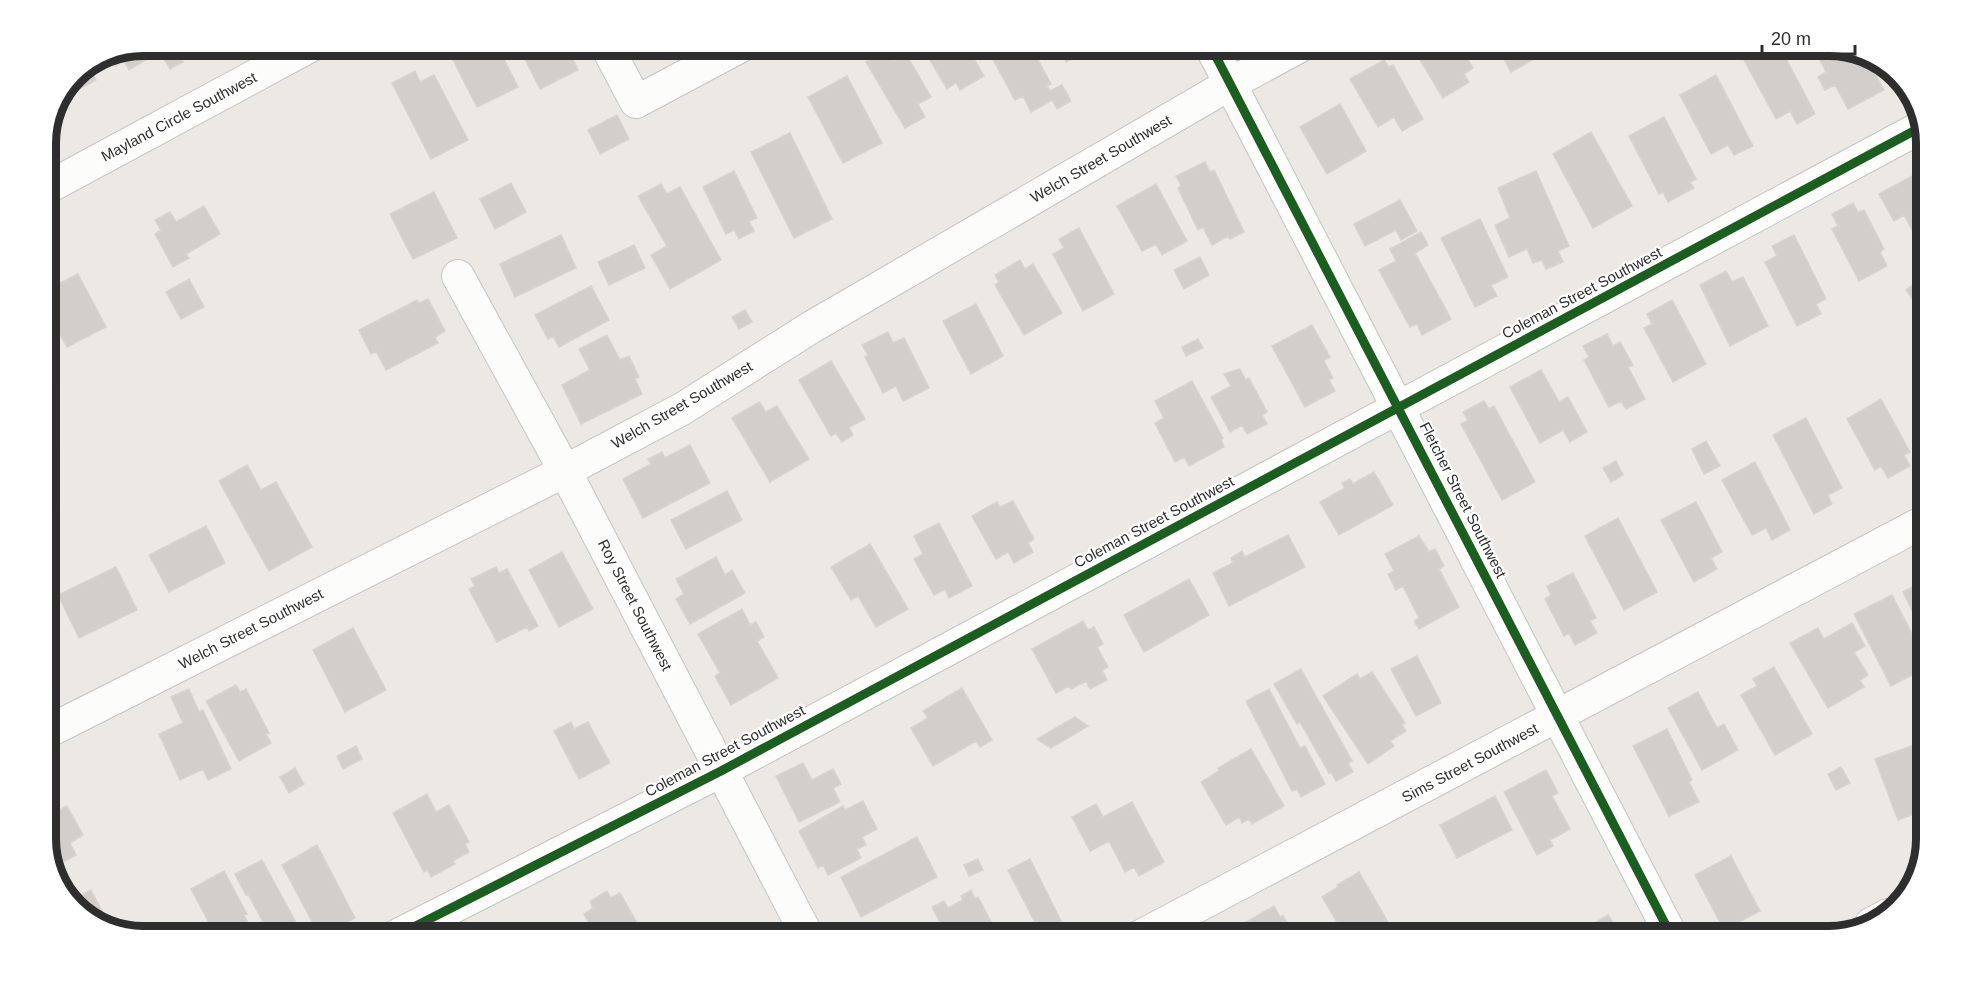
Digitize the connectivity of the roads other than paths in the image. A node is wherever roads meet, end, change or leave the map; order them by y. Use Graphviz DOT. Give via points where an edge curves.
graph roads {
  1 [pos="292,56"];
  2 [pos="612,56"];
  3 [pos="722,56"];
  4 [pos="1216,56"];
  5 [pos="1282,56"];
  6 [pos="1230,84"];
  7 [pos="1915,130"];
  8 [pos="56,183"];
  9 [pos="458,276"];
  10 [pos="1398,408"];
  11 [pos="565,471"];
  12 [pos="1916,526"];
  13 [pos="1558,716"];
  14 [pos="56,727"];
  15 [pos="721,771"];
  16 [pos="416,926"];
  17 [pos="802,926"];
  18 [pos="1160,926"];
  19 [pos="1666,926"];
  1 -- 8 [label="street, Mayland Circle Southwest"];
  2 -- 3 [label="street" via="636,102"];
  4 -- 6 [label="street, Fletcher Street Southwest"];
  5 -- 6 [label="street, Welch Street Southwest"];
  6 -- 10 [label="street, Fletcher Street Southwest"];
  6 -- 11 [label="street, Welch Street Southwest" via="810,328 682,409"];
  7 -- 10 [label="street, Coleman Street Southwest"];
  9 -- 11 [label="street, Roy Street Southwest"];
  10 -- 13 [label="street, Fletcher Street Southwest"];
  10 -- 15 [label="street, Coleman Street Southwest"];
  11 -- 14 [label="street, Welch Street Southwest"];
  11 -- 15 [label="street, Roy Street Southwest"];
  12 -- 13 [label="street, Sims Street Southwest"];
  13 -- 18 [label="street, Sims Street Southwest"];
  13 -- 19 [label="street, Fletcher Street Southwest"];
  15 -- 16 [label="street, Coleman Street Southwest"];
  15 -- 17 [label="street, Roy Street Southwest"];
}
